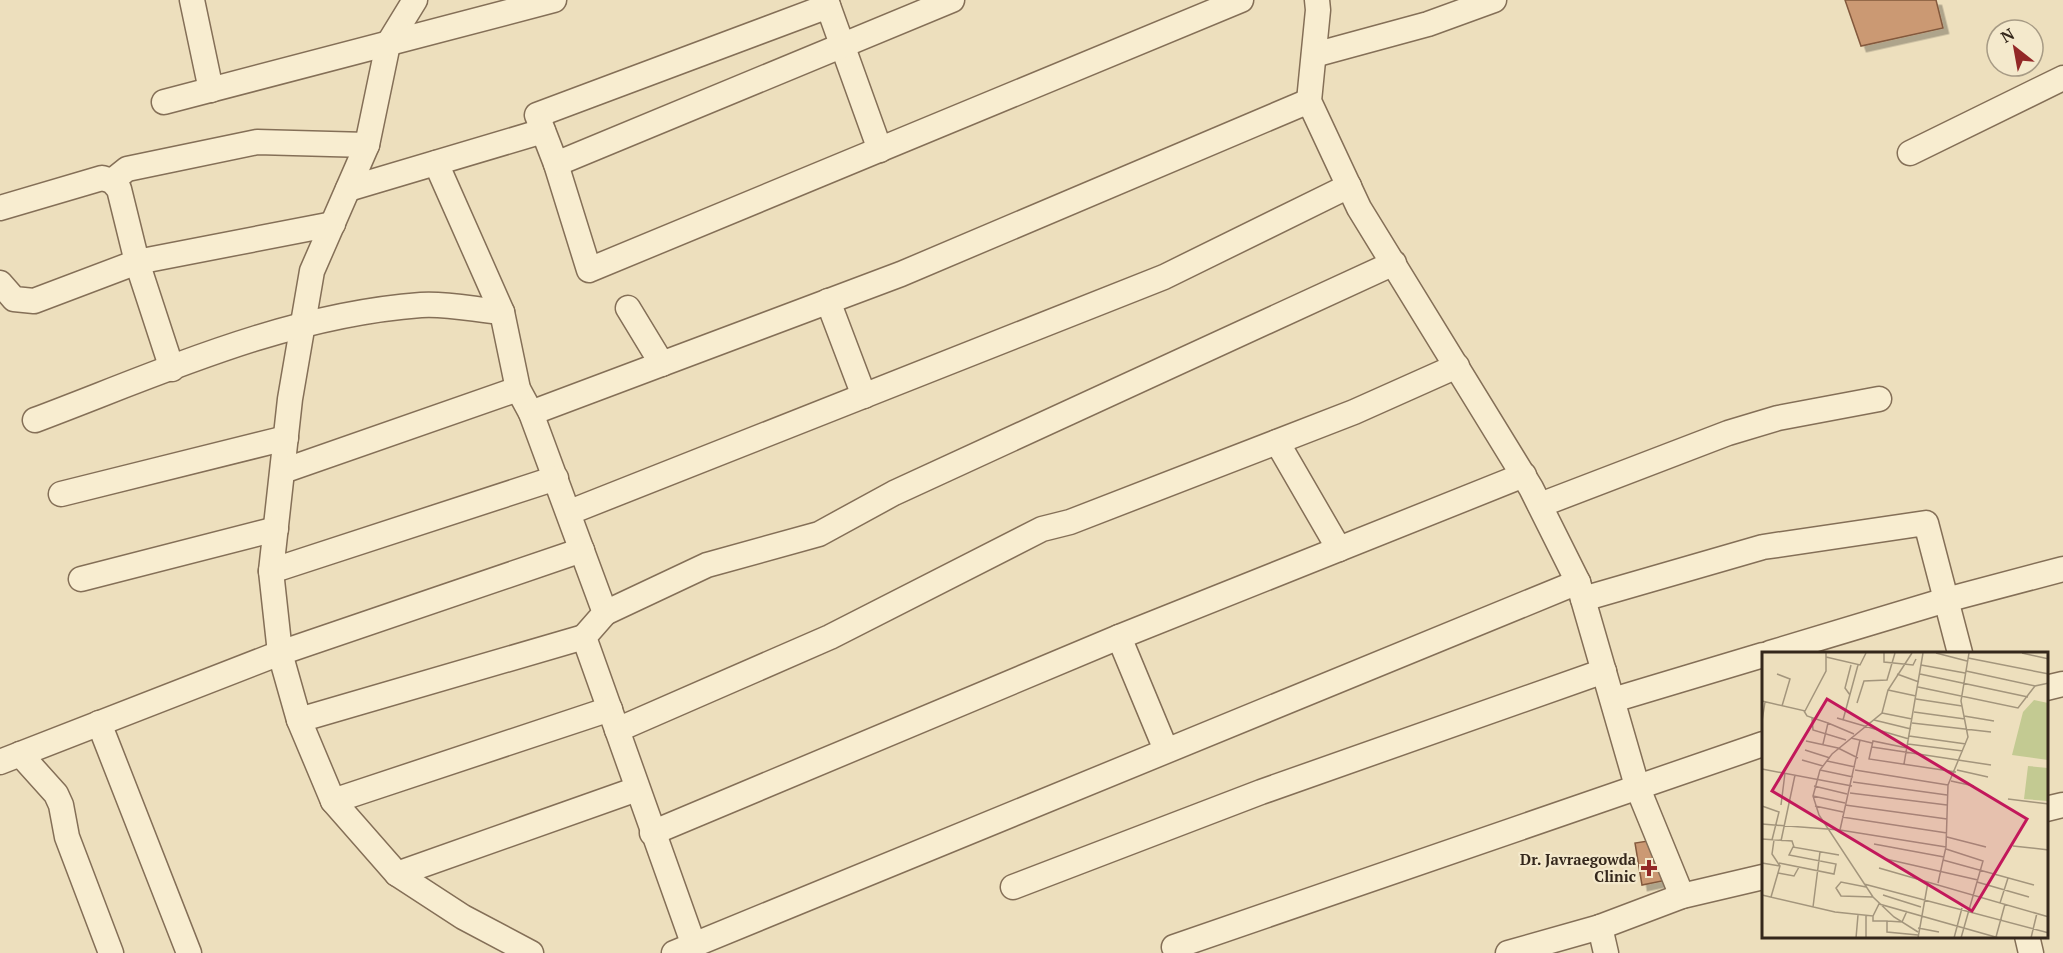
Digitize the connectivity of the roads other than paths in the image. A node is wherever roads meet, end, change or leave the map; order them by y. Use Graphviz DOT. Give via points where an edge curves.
graph roads {
  1 [pos="192,0"];
  2 [pos="415,0"];
  3 [pos="554,0"];
  4 [pos="952,0"];
  5 [pos="1241,0"];
  6 [pos="1317,0"];
  7 [pos="1494,0"];
  8 [pos="827,3"];
  9 [pos="388,44"];
  10 [pos="842,46"];
  11 [pos="1314,55"];
  12 [pos="2063,78"];
  13 [pos="211,90"];
  14 [pos="1309,100"];
  15 [pos="164,102"];
  16 [pos="543,130"];
  17 [pos="367,145"];
  18 [pos="880,150"];
  19 [pos="1911,153"];
  20 [pos="436,163"];
  21 [pos="556,165"];
  22 [pos="112,181"];
  23 [pos="1349,186"];
  24 [pos="348,189"];
  25 [pos="0,208"];
  26 [pos="333,224"];
  27 [pos="137,262"];
  28 [pos="1394,263"];
  29 [pos="0,283"];
  30 [pos="828,301"];
  31 [pos="628,308"];
  32 [pos="502,312"];
  33 [pos="302,323"];
  34 [pos="662,364"];
  35 [pos="1457,366"];
  36 [pos="172,369"];
  37 [pos="518,389"];
  38 [pos="864,396"];
  39 [pos="1879,399"];
  40 [pos="531,412"];
  41 [pos="34,420"];
  42 [pos="286,438"];
  43 [pos="1277,442"];
  44 [pos="283,471"];
  45 [pos="1524,476"];
  46 [pos="556,478"];
  47 [pos="61,494"];
  48 [pos="1540,505"];
  49 [pos="570,512"];
  50 [pos="276,529"];
  51 [pos="582,549"];
  52 [pos="1339,549"];
  53 [pos="2063,568"];
  54 [pos="271,571"];
  55 [pos="81,579"];
  56 [pos="1581,590"];
  57 [pos="1946,600"];
  58 [pos="605,613"];
  59 [pos="584,637"];
  60 [pos="1119,637"];
  61 [pos="1773,652"];
  62 [pos="1960,652"];
  63 [pos="280,653"];
  64 [pos="1762,655"];
  65 [pos="1604,670"];
  66 [pos="2063,684"];
  67 [pos="2048,688"];
  68 [pos="1613,700"];
  69 [pos="614,719"];
  70 [pos="299,720"];
  71 [pos="99,723"];
  72 [pos="1762,744"];
  73 [pos="1166,750"];
  74 [pos="10,758"];
  75 [pos="1637,786"];
  76 [pos="637,789"];
  77 [pos="333,801"];
  78 [pos="2063,805"];
  79 [pos="2048,809"];
  80 [pos="652,833"];
  81 [pos="397,874"];
  82 [pos="1762,878"];
  83 [pos="1013,887"];
  84 [pos="1682,896"];
  85 [pos="1600,927"];
  86 [pos="2027,938"];
  87 [pos="1174,947"];
  88 [pos="683,948"];
  89 [pos="111,953"];
  90 [pos="189,953"];
  91 [pos="531,953"];
  92 [pos="1508,953"];
  93 [pos="1606,953"];
  94 [pos="2031,953"];
  1 -- 13 [label="street"];
  2 -- 9 [label="street"];
  3 -- 9 [label="street"];
  4 -- 10 [label="street"];
  5 -- 18 [label="street"];
  6 -- 11 [label="street"];
  7 -- 11 [label="street" via="1428,24"];
  8 -- 10 [label="street"];
  8 -- 16 [label="street" via="537,115"];
  9 -- 13 [label="street"];
  9 -- 17 [label="street"];
  10 -- 18 [label="street"];
  10 -- 21 [label="street"];
  11 -- 14 [label="street"];
  12 -- 19 [label="street"];
  13 -- 15 [label="street"];
  14 -- 23 [label="street"];
  14 -- 30 [label="street" via="901,274"];
  16 -- 20 [label="street"];
  16 -- 21 [label="street"];
  17 -- 22 [label="street" via="257,142 127,169"];
  17 -- 24 [label="street"];
  18 -- 21 [label="street" via="589,270"];
  20 -- 24 [label="street"];
  20 -- 32 [label="street"];
  22 -- 25 [label="street" via="102,178"];
  22 -- 27 [label="street" via="119,189"];
  23 -- 28 [label="street"];
  23 -- 38 [label="street" via="1164,277"];
  24 -- 26 [label="street"];
  26 -- 27 [label="street"];
  26 -- 33 [label="street" via="312,271"];
  27 -- 29 [label="street" via="34,301 14,299"];
  27 -- 36 [label="street"];
  28 -- 35 [label="street"];
  28 -- 58 [label="street" via="894,494 819,534 707,565"];
  30 -- 34 [label="street"];
  30 -- 38 [label="street"];
  31 -- 34 [label="street"];
  32 -- 33 [label="street" via="424,305"];
  32 -- 37 [label="street"];
  33 -- 36 [label="street"];
  33 -- 42 [label="street"];
  34 -- 40 [label="street"];
  35 -- 43 [label="street"];
  35 -- 45 [label="street"];
  36 -- 41 [label="street"];
  37 -- 40 [label="street"];
  37 -- 44 [label="street"];
  38 -- 49 [label="street"];
  39 -- 48 [label="street" via="1778,418 1728,433"];
  40 -- 46 [label="street"];
  42 -- 44 [label="street"];
  42 -- 47 [label="street"];
  43 -- 52 [label="street"];
  43 -- 69 [label="street" via="1070,522 1042,529 830,637"];
  44 -- 50 [label="street"];
  45 -- 48 [label="street"];
  45 -- 52 [label="street"];
  46 -- 49 [label="street"];
  46 -- 54 [label="street"];
  48 -- 56 [label="street"];
  49 -- 51 [label="street"];
  50 -- 54 [label="street"];
  50 -- 55 [label="street"];
  51 -- 58 [label="street"];
  51 -- 63 [label="street"];
  52 -- 60 [label="street"];
  53 -- 57 [label="street"];
  54 -- 63 [label="street"];
  56 -- 57 [label="street" via="1762,547 1926,523"];
  56 -- 65 [label="street"];
  56 -- 73 [label="street"];
  57 -- 61 [label="street"];
  57 -- 62 [label="street"];
  58 -- 59 [label="street"];
  59 -- 69 [label="street"];
  59 -- 70 [label="street"];
  60 -- 73 [label="street"];
  60 -- 80 [label="street"];
  63 -- 70 [label="street"];
  63 -- 71 [label="street"];
  64 -- 68 [label="street"];
  65 -- 68 [label="street"];
  65 -- 83 [label="street" via="1261,792"];
  66 -- 67 [label="street"];
  68 -- 75 [label="street"];
  69 -- 76 [label="street"];
  69 -- 77 [label="street"];
  70 -- 77 [label="street"];
  71 -- 74 [label="street"];
  71 -- 90 [label="street"];
  72 -- 75 [label="street"];
  73 -- 88 [label="street"];
  74 -- 89 [label="street" via="56,794 62,805 67,837"];
  75 -- 84 [label="street"];
  75 -- 87 [label="street"];
  76 -- 80 [label="street"];
  76 -- 81 [label="street"];
  77 -- 81 [label="street"];
  78 -- 79 [label="street"];
  80 -- 88 [label="street"];
  81 -- 91 [label="street" via="464,917"];
  82 -- 84 [label="street"];
  84 -- 85 [label="street"];
  85 -- 92 [label="street"];
  85 -- 93 [label="street"];
  86 -- 94 [label="street"];
}
